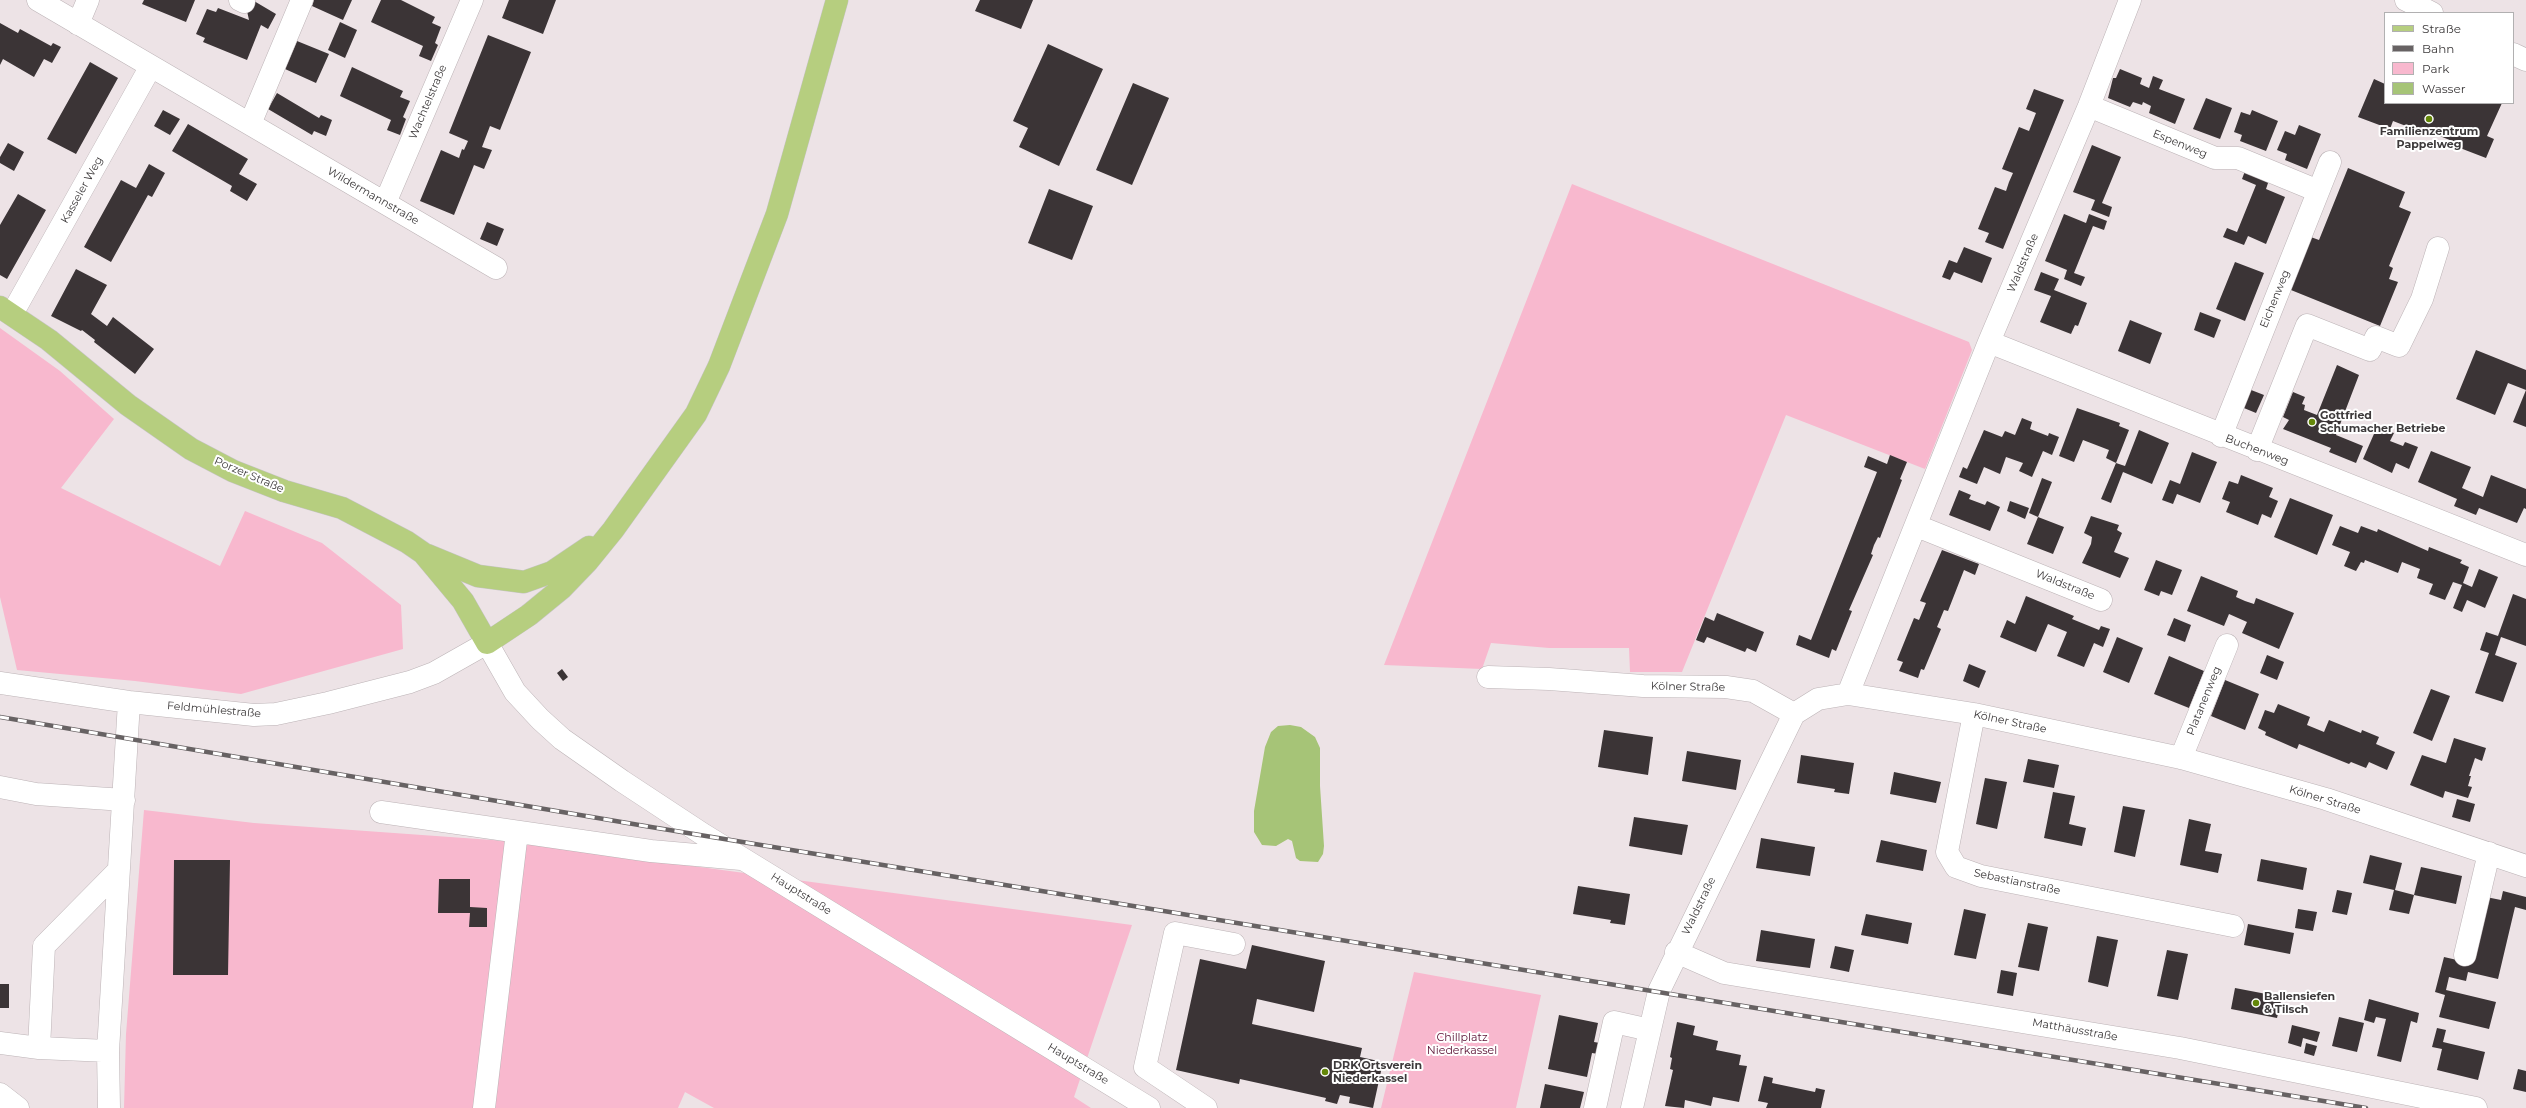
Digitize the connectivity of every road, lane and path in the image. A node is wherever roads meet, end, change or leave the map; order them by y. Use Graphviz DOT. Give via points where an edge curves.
graph roads {
  1 [pos="38,0"];
  2 [pos="88,0"];
  3 [pos="302,0"];
  4 [pos="472,0"];
  5 [pos="837,0"];
  6 [pos="2130,0"];
  7 [pos="2406,0"];
  8 [pos="2430,12"];
  9 [pos="78,24"];
  10 [pos="2514,54"];
  11 [pos="2526,60"];
  12 [pos="151,66"];
  13 [pos="2089,106"];
  14 [pos="250,124"];
  15 [pos="2330,162"];
  16 [pos="2318,190"];
  17 [pos="385,203"];
  18 [pos="2438,248"];
  19 [pos="496,268"];
  20 [pos="6,310"];
  21 [pos="1989,342"];
  22 [pos="2221,436"];
  23 [pos="2257,450"];
  24 [pos="1917,526"];
  25 [pos="613,530"];
  26 [pos="423,553"];
  27 [pos="2526,555"];
  28 [pos="2101,600"];
  29 [pos="487,643"];
  30 [pos="2227,645"];
  31 [pos="1488,677"];
  32 [pos="0,684"];
  33 [pos="1848,694"];
  34 [pos="129,702"];
  35 [pos="1794,714"];
  36 [pos="1974,714"];
  37 [pos="2181,758"];
  38 [pos="0,787"];
  39 [pos="124,800"];
  40 [pos="382,812"];
  41 [pos="517,832"];
  42 [pos="2489,854"];
  43 [pos="744,859"];
  44 [pos="2526,866"];
  45 [pos="118,871"];
  46 [pos="2233,926"];
  47 [pos="1234,944"];
  48 [pos="1676,952"];
  49 [pos="2465,955"];
  50 [pos="1650,1030"];
  51 [pos="0,1043"];
  52 [pos="39,1048"];
  53 [pos="108,1051"];
  54 [pos="0,1094"];
  55 [pos="18,1108"];
  56 [pos="109,1108"];
  57 [pos="484,1108"];
  58 [pos="1149,1108"];
  59 [pos="1206,1108"];
  60 [pos="1595,1108"];
  61 [pos="1632,1108"];
  62 [pos="2476,1108"];
  1 -- 9 [label="street, Wildermannstraße"];
  2 -- 9 [label="street"];
  3 -- 14 [label="street"];
  4 -- 17 [label="street, Wachtelstraße"];
  5 -- 25 [label="main road" via="777,214 719,366 696,414"];
  6 -- 13 [label="street, Waldstraße"];
  7 -- 8 [label="street"];
  9 -- 12 [label="street, Wildermannstraße"];
  10 -- 11 [label="street"];
  12 -- 14 [label="street, Wildermannstraße"];
  12 -- 20 [label="street, Kasseler Weg"];
  13 -- 16 [label="street, Espenweg" via="2215,158 2238,158"];
  13 -- 21 [label="street, Waldstraße"];
  14 -- 17 [label="street, Wildermannstraße"];
  15 -- 16 [label="street, Eichenweg"];
  16 -- 22 [label="street, Eichenweg"];
  17 -- 19 [label="street, Wildermannstraße"];
  18 -- 23 [label="street" via="2422,299 2399,346 2376,337 2370,350 2307,326"];
  20 -- 26 [label="main road, Porzer Straße" via="191,449 234,471 284,491 342,508"];
  21 -- 22 [label="street, Buchenweg"];
  21 -- 24 [label="street, Waldstraße"];
  22 -- 23 [label="street, Buchenweg"];
  23 -- 27 [label="street, Buchenweg"];
  24 -- 28 [label="street, Waldstraße"];
  24 -- 33 [label="street, Waldstraße"];
  25 -- 26 [label="main road" via="552,572 524,582 478,576"];
  25 -- 29 [label="main road" via="562,588 529,615"];
  26 -- 29 [label="main road, Porzer Straße" via="463,601"];
  29 -- 34 [label="street, Feldmühlestraße" via="425,677 381,691 276,714"];
  29 -- 43 [label="street, Hauptstraße" via="515,692 562,739 622,781"];
  30 -- 37 [label="street, Platanenweg"];
  31 -- 35 [label="street, Kölner Straße" via="1643,686 1726,687 1753,691"];
  32 -- 34 [label="street, Feldmühlestraße"];
  33 -- 35 [label="street, Kölner Straße" via="1818,699"];
  33 -- 36 [label="street, Kölner Straße"];
  34 -- 39 [label="street"];
  35 -- 48 [label="street, Waldstraße"];
  36 -- 37 [label="street, Kölner Straße"];
  36 -- 46 [label="street, Sebastianstraße" via="1947,852 1956,867 1981,876"];
  37 -- 42 [label="street, Kölner Straße" via="2326,799"];
  38 -- 39 [label="street" via="36,794"];
  39 -- 45 [label="street"];
  40 -- 41 [label="street"];
  41 -- 43 [label="street" via="651,851"];
  41 -- 57 [label="street"];
  42 -- 44 [label="street, Kölner Straße"];
  42 -- 49 [label="street"];
  43 -- 58 [label="street, Hauptstraße"];
  45 -- 52 [label="street" via="44,946"];
  45 -- 53 [label="street"];
  47 -- 59 [label="street" via="1175,933 1145,1067"];
  48 -- 50 [label="street, Waldstraße" via="1659,991"];
  48 -- 62 [label="street, Matthäusstraße" via="1724,973 2180,1048"];
  50 -- 60 [label="street" via="1614,1022"];
  50 -- 61 [label="street, Waldstraße"];
  51 -- 52 [label="street"];
  52 -- 53 [label="street"];
  53 -- 56 [label="street"];
  54 -- 55 [label="street"];
}
